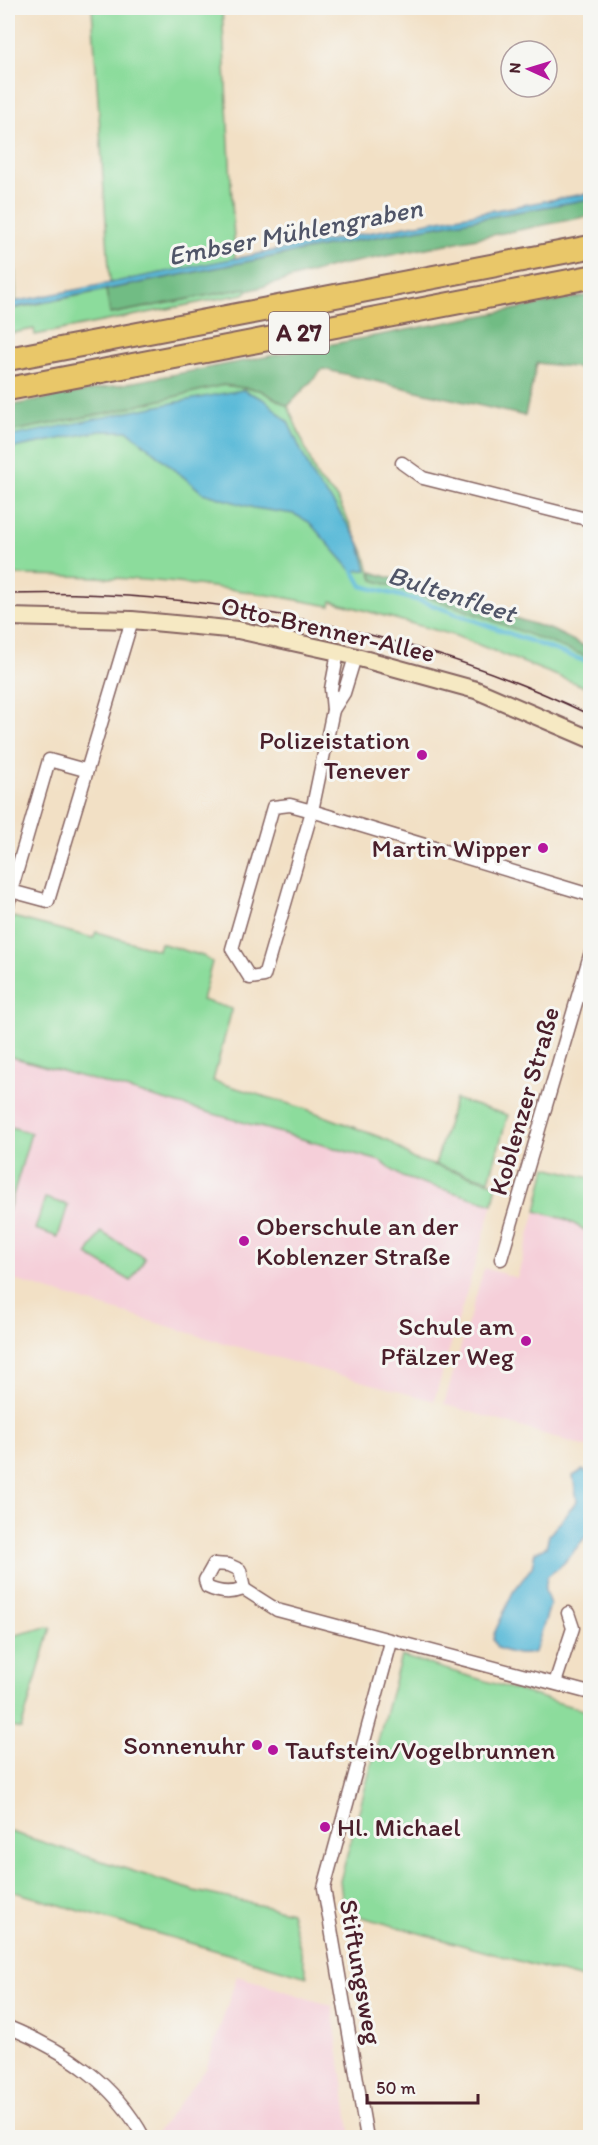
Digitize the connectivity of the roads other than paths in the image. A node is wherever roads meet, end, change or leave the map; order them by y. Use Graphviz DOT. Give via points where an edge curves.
graph roads {
  1 [pos="591,247"];
  2 [pos="591,277"];
  3 [pos="8,359"];
  4 [pos="8,389"];
  5 [pos="402,463"];
  6 [pos="591,520"];
  7 [pos="8,617"];
  8 [pos="132,620"];
  9 [pos="338,652"];
  10 [pos="355,657"];
  11 [pos="333,710"];
  12 [pos="591,739"];
  13 [pos="86,770"];
  14 [pos="312,811"];
  15 [pos="12,891"];
  16 [pos="591,895"];
  17 [pos="8,905"];
  18 [pos="591,955"];
  19 [pos="501,1259"];
  20 [pos="244,1589"];
  21 [pos="568,1613"];
  22 [pos="391,1642"];
  23 [pos="555,1683"];
  24 [pos="591,1693"];
  25 [pos="8,2027"];
  26 [pos="144,2138"];
  27 [pos="367,2138"];
  1 -- 3 [label="highway, A 27"];
  2 -- 4 [label="highway, A 27"];
  5 -- 6 [label="street" via="423,478"];
  7 -- 8 [label="street, Otto-Brenner-Allee"];
  8 -- 9 [label="street, Otto-Brenner-Allee" via="238,630"];
  8 -- 13 [label="street"];
  9 -- 10 [label="street, Otto-Brenner-Allee"];
  9 -- 11 [label="street" via="331,689"];
  10 -- 11 [label="street" via="344,693"];
  10 -- 12 [label="street, Otto-Brenner-Allee" via="476,690"];
  11 -- 14 [label="street"];
  13 -- 15 [label="street" via="49,760"];
  13 -- 15 [label="street" via="48,902"];
  14 -- 14 [label="street" via="290,805 273,807 232,949 250,978 264,976"];
  14 -- 16 [label="street"];
  15 -- 17 [label="street"];
  18 -- 19 [label="street, Koblenzer Straße"];
  20 -- 22 [label="street" via="277,1610"];
  21 -- 23 [label="street" via="573,1628"];
  22 -- 23 [label="street"];
  22 -- 27 [label="street, Stiftungsweg" via="324,1888"];
  23 -- 24 [label="street"];
  25 -- 26 [label="street" via="80,2064 117,2097"];
}
